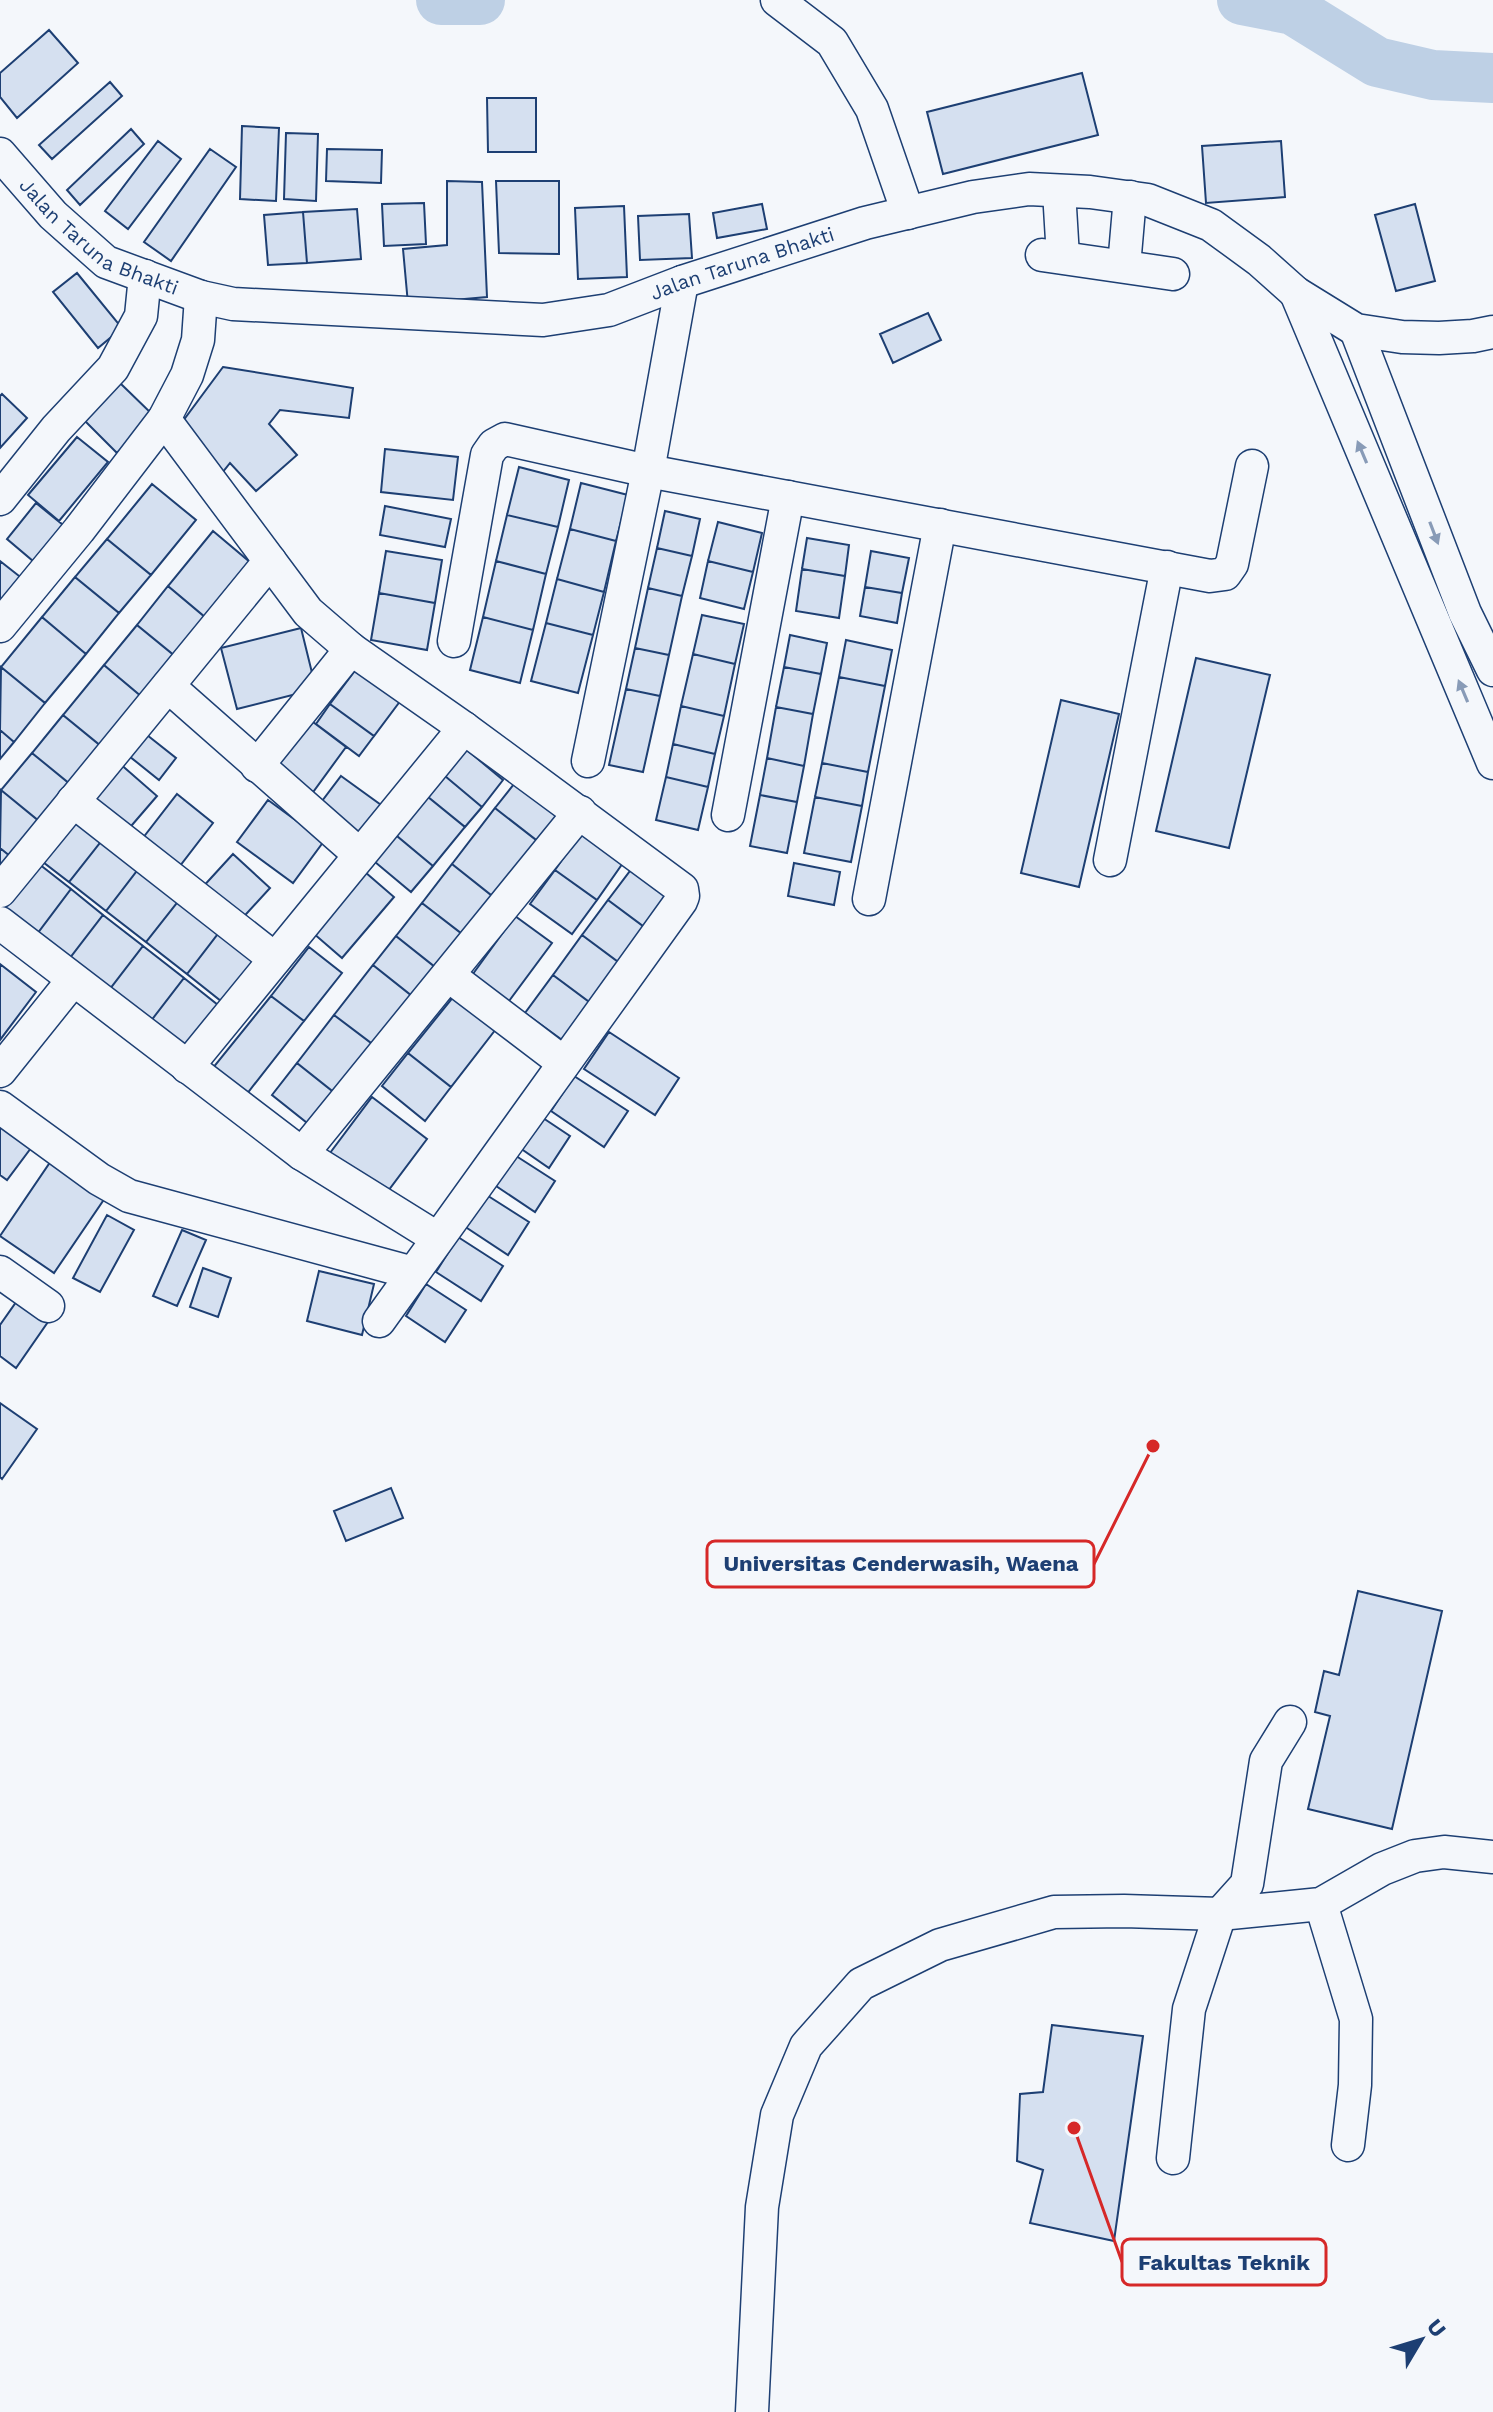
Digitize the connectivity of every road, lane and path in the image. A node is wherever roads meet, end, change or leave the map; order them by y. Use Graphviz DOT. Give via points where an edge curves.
graph roads {
  1 [pos="777,0"];
  2 [pos="0,154"];
  3 [pos="1059,191"];
  4 [pos="1130,197"];
  5 [pos="908,213"];
  6 [pos="1124,266"];
  7 [pos="1173,274"];
  8 [pos="145,276"];
  9 [pos="682,282"];
  10 [pos="1296,293"];
  11 [pos="201,297"];
  12 [pos="1356,330"];
  13 [pos="1493,332"];
  14 [pos="164,419"];
  15 [pos="1252,466"];
  16 [pos="648,471"];
  17 [pos="788,497"];
  18 [pos="0,499"];
  19 [pos="940,525"];
  20 [pos="270,561"];
  21 [pos="1167,567"];
  22 [pos="0,626"];
  23 [pos="454,641"];
  24 [pos="351,649"];
  25 [pos="1493,670"];
  26 [pos="168,686"];
  27 [pos="464,728"];
  28 [pos="588,761"];
  29 [pos="1493,763"];
  30 [pos="257,766"];
  31 [pos="73,801"];
  32 [pos="580,812"];
  33 [pos="728,815"];
  34 [pos="360,855"];
  35 [pos="1110,860"];
  36 [pos="0,891"];
  37 [pos="869,899"];
  38 [pos="0,923"];
  39 [pos="275,959"];
  40 [pos="448,975"];
  41 [pos="73,980"];
  42 [pos="564,1063"];
  43 [pos="187,1067"];
  44 [pos="0,1071"];
  45 [pos="0,1107"];
  46 [pos="302,1154"];
  47 [pos="437,1238"];
  48 [pos="0,1272"];
  49 [pos="413,1273"];
  50 [pos="48,1306"];
  51 [pos="379,1321"];
  52 [pos="1290,1722"];
  53 [pos="1493,1857"];
  54 [pos="1321,1904"];
  55 [pos="1220,1914"];
  56 [pos="1348,2145"];
  57 [pos="1173,2158"];
  58 [pos="752,2412"];
  1 -- 5 [label="street" via="832,42 872,109"];
  2 -- 8 [label="street, Jalan Taruna Bhakti" via="79,240 106,262"];
  3 -- 4 [label="street, Jalan Taruna Bhakti"];
  3 -- 5 [label="street, Jalan Taruna Bhakti" via="973,197"];
  3 -- 6 [label="street" via="1053,256"];
  4 -- 6 [label="street"];
  4 -- 10 [label="street, Jalan Taruna Bhakti" via="1211,225"];
  5 -- 9 [label="street, Jalan Taruna Bhakti"];
  6 -- 7 [label="street"];
  8 -- 11 [label="street, Jalan Taruna Bhakti"];
  8 -- 18 [label="street" via="141,316 113,368"];
  9 -- 11 [label="street, Jalan Taruna Bhakti" via="609,310 543,320 233,304"];
  9 -- 16 [label="street"];
  10 -- 12 [label="street, Jalan Taruna Bhakti"];
  29 -- 10 [label="street, one-way"];
  11 -- 14 [label="street" via="198,340"];
  12 -- 13 [label="street, Jalan Taruna Bhakti" via="1439,338"];
  12 -- 25 [label="street, one-way" via="1465,613"];
  14 -- 20 [label="street"];
  14 -- 22 [label="street"];
  15 -- 21 [label="street" via="1232,564 1225,574"];
  16 -- 17 [label="street"];
  16 -- 23 [label="street" via="505,439 494,445 487,455"];
  16 -- 28 [label="street"];
  17 -- 19 [label="street"];
  17 -- 33 [label="street"];
  19 -- 21 [label="street"];
  19 -- 37 [label="street"];
  20 -- 24 [label="street" via="308,612"];
  20 -- 26 [label="street"];
  21 -- 35 [label="street"];
  24 -- 27 [label="street"];
  24 -- 30 [label="street"];
  26 -- 30 [label="street"];
  26 -- 31 [label="street"];
  27 -- 32 [label="street"];
  27 -- 34 [label="street"];
  30 -- 34 [label="street"];
  31 -- 36 [label="street"];
  31 -- 39 [label="street"];
  32 -- 40 [label="street"];
  32 -- 42 [label="street" via="677,884 683,896"];
  34 -- 39 [label="street"];
  38 -- 41 [label="street"];
  39 -- 43 [label="street"];
  40 -- 42 [label="street"];
  40 -- 46 [label="street"];
  41 -- 43 [label="street"];
  41 -- 44 [label="street"];
  42 -- 47 [label="street"];
  43 -- 46 [label="street"];
  45 -- 49 [label="street" via="129,1196"];
  46 -- 47 [label="street"];
  47 -- 49 [label="street"];
  48 -- 50 [label="street"];
  49 -- 51 [label="street"];
  52 -- 55 [label="street" via="1266,1761 1247,1884"];
  53 -- 54 [label="street" via="1444,1852 1415,1856"];
  54 -- 55 [label="street"];
  54 -- 56 [label="street" via="1356,2019"];
  55 -- 57 [label="street" via="1189,2009"];
  55 -- 58 [label="street" via="1054,1912 940,1945 861,1984 806,2046 777,2115 762,2207"];
}
